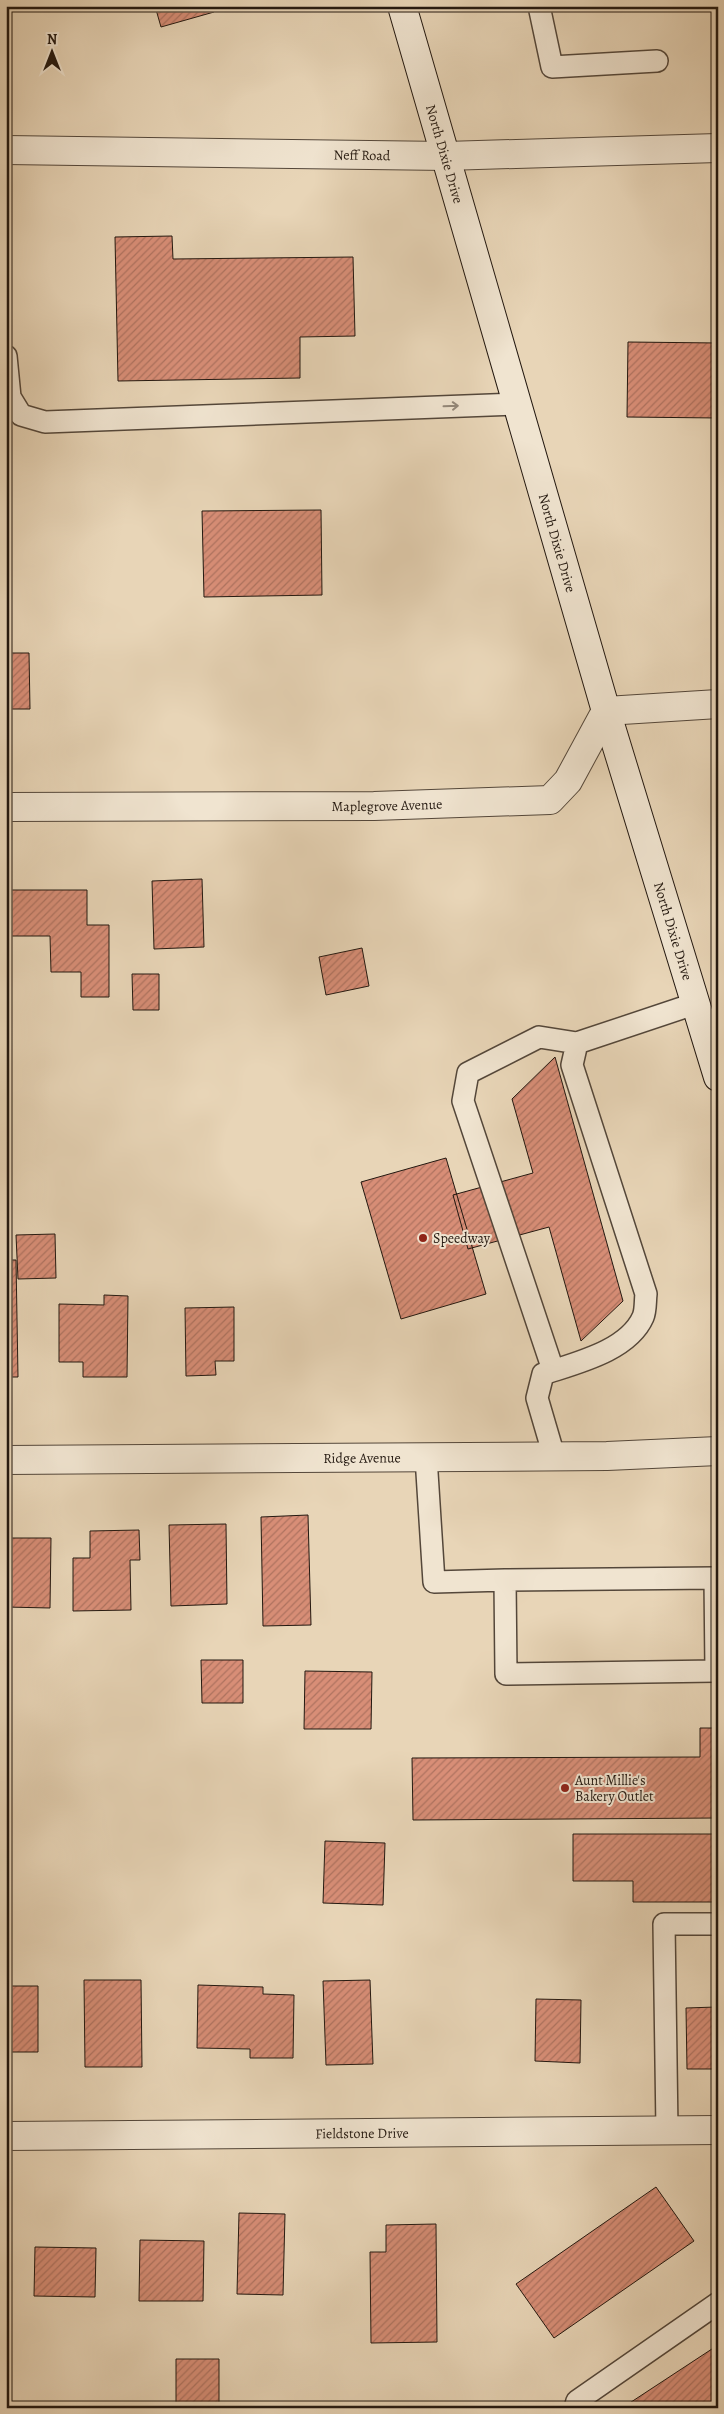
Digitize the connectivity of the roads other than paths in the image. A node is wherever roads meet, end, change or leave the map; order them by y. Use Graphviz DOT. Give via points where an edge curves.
graph roads {
  1 [pos="402,6"];
  2 [pos="539,6"];
  3 [pos="657,61"];
  4 [pos="718,148"];
  5 [pos="6,150"];
  6 [pos="446,156"];
  7 [pos="6,356"];
  8 [pos="518,404"];
  9 [pos="718,704"];
  10 [pos="606,711"];
  11 [pos="6,807"];
  12 [pos="697,1003"];
  13 [pos="578,1043"];
  14 [pos="718,1077"];
  15 [pos="553,1370"];
  16 [pos="718,1451"];
  17 [pos="554,1456"];
  18 [pos="426,1457"];
  19 [pos="6,1460"];
  20 [pos="505,1580"];
  21 [pos="718,1924"];
  22 [pos="667,2130"];
  23 [pos="718,2130"];
  24 [pos="6,2136"];
  25 [pos="718,2303"];
  26 [pos="575,2408"];
  1 -- 6 [label="street, North Dixie Drive"];
  2 -- 3 [label="lane" via="552,67"];
  4 -- 6 [label="street, Neff Road"];
  5 -- 6 [label="street, Neff Road"];
  6 -- 8 [label="street, North Dixie Drive"];
  7 -- 8 [label="lane, one-way" via="10,397 21,415 45,422"];
  8 -- 10 [label="street, North Dixie Drive"];
  9 -- 10 [label="street"];
  10 -- 11 [label="street, Maplegrove Avenue" via="568,781 550,800 374,806"];
  10 -- 12 [label="street, North Dixie Drive"];
  12 -- 13 [label="lane"];
  12 -- 14 [label="street, North Dixie Drive"];
  13 -- 15 [label="lane" via="572,1065 646,1294 644,1316 631,1336 588,1359"];
  13 -- 15 [label="lane" via="539,1038 468,1073 463,1101"];
  15 -- 17 [label="lane" via="543,1374 537,1398"];
  16 -- 17 [label="street, Ridge Avenue"];
  17 -- 18 [label="street, Ridge Avenue"];
  18 -- 19 [label="street, Ridge Avenue"];
  18 -- 20 [label="lane" via="434,1582"];
  20 -- 20 [label="lane" via="715,1578 716,1671 506,1674"];
  21 -- 22 [label="lane" via="664,1924"];
  22 -- 23 [label="street, Fieldstone Drive"];
  22 -- 24 [label="street, Fieldstone Drive"];
  25 -- 26 [label="lane" via="578,2402"];
}
